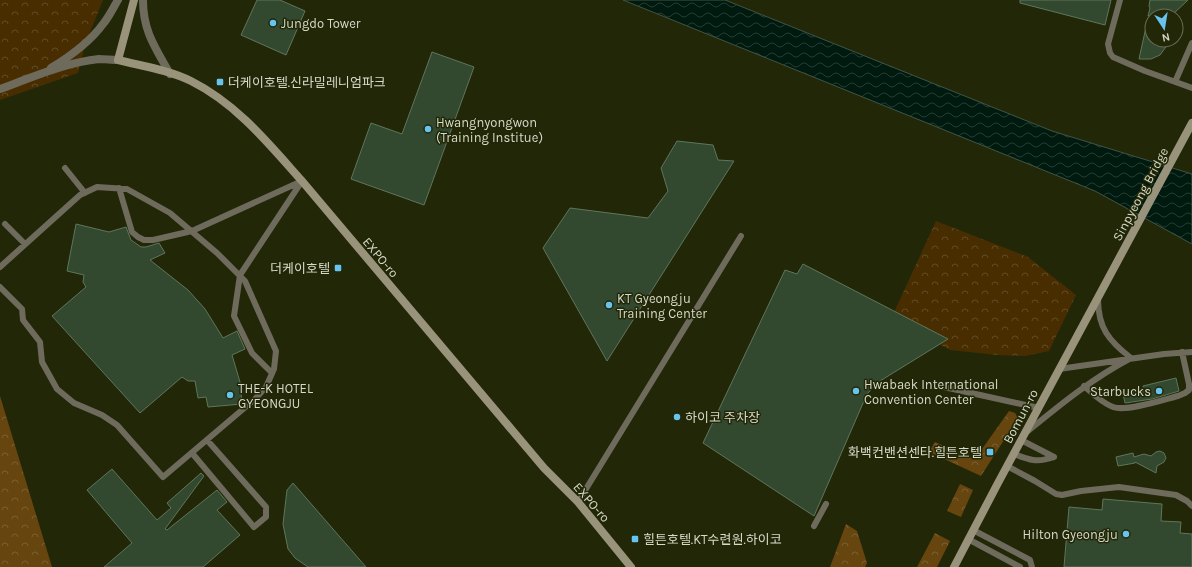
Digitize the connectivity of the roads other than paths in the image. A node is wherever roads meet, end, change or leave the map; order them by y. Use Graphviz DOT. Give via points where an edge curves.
graph roads {
  1 [pos="118,0"];
  2 [pos="134,0"];
  3 [pos="143,0"];
  4 [pos="1120,0"];
  5 [pos="1192,42"];
  6 [pos="118,60"];
  7 [pos="170,74"];
  8 [pos="40,75"];
  9 [pos="1175,82"];
  10 [pos="1192,88"];
  11 [pos="0,89"];
  12 [pos="1192,123"];
  13 [pos="65,168"];
  14 [pos="302,182"];
  15 [pos="119,188"];
  16 [pos="85,193"];
  17 [pos="6,224"];
  18 [pos="192,232"];
  19 [pos="741,236"];
  20 [pos="25,244"];
  21 [pos="0,267"];
  22 [pos="240,275"];
  23 [pos="1109,277"];
  24 [pos="0,287"];
  25 [pos="1098,297"];
  26 [pos="1182,352"];
  27 [pos="1192,352"];
  28 [pos="1131,358"];
  29 [pos="1059,370"];
  30 [pos="272,374"];
  31 [pos="1084,386"];
  32 [pos="944,387"];
  33 [pos="1039,408"];
  34 [pos="1023,437"];
  35 [pos="208,440"];
  36 [pos="192,453"];
  37 [pos="1014,454"];
  38 [pos="1007,466"];
  39 [pos="578,502"];
  40 [pos="826,504"];
  41 [pos="1192,506"];
  42 [pos="814,526"];
  43 [pos="973,530"];
  44 [pos="968,539"];
  45 [pos="631,567"];
  46 [pos="954,567"];
  47 [pos="1020,567"];
  48 [pos="1032,567"];
  1 -- 8 [label="street" via="103,25 86,42"];
  2 -- 6 [label="main road"];
  3 -- 7 [label="street" via="147,30"];
  4 -- 9 [label="lane" via="1108,44 1110,53 1113,57"];
  5 -- 9 [label="lane"];
  6 -- 7 [label="main road, EXPO-ro"];
  6 -- 8 [label="street" via="80,62"];
  7 -- 14 [label="main road, EXPO-ro" via="190,80 234,109"];
  8 -- 11 [label="street"];
  9 -- 10 [label="lane"];
  12 -- 23 [label="main road, Sinpyeong Bridge"];
  13 -- 16 [label="lane"];
  14 -- 18 [label="lane"];
  14 -- 22 [label="lane"];
  14 -- 39 [label="main road, EXPO-ro" via="544,468"];
  15 -- 16 [label="lane" via="97,187"];
  15 -- 18 [label="lane" via="127,189 170,213"];
  15 -- 18 [label="lane" via="132,232 138,237 153,240"];
  16 -- 20 [label="lane"];
  17 -- 20 [label="lane"];
  18 -- 22 [label="lane"];
  19 -- 39 [label="lane"];
  20 -- 21 [label="lane"];
  22 -- 30 [label="lane" via="245,280 276,351"];
  22 -- 30 [label="lane" via="234,316 252,353"];
  23 -- 25 [label="main road, Bomun-ro"];
  24 -- 36 [label="lane" via="22,309 23,320 40,342 42,362 57,389 74,403 102,414 117,425 163,477"];
  25 -- 28 [label="lane" via="1100,320 1108,335 1115,346"];
  25 -- 29 [label="main road, Bomun-ro"];
  26 -- 27 [label="lane"];
  26 -- 28 [label="lane"];
  26 -- 31 [label="lane" via="1189,390 1178,396 1130,408 1120,408 1106,404"];
  28 -- 29 [label="lane"];
  28 -- 31 [label="lane"];
  29 -- 33 [label="main road, Bomun-ro"];
  30 -- 35 [label="lane" via="266,387 255,399"];
  31 -- 34 [label="lane"];
  32 -- 33 [label="lane"];
  33 -- 34 [label="main road, Bomun-ro"];
  34 -- 37 [label="main road, Bomun-ro"];
  34 -- 37 [label="lane" via="1054,457 1037,461"];
  35 -- 36 [label="lane"];
  35 -- 36 [label="lane" via="266,507 266,517 254,527"];
  37 -- 38 [label="main road, Bomun-ro"];
  38 -- 41 [label="lane" via="1056,494 1119,487 1176,495 1187,500"];
  38 -- 43 [label="main road, Bomun-ro"];
  39 -- 45 [label="main road, EXPO-ro"];
  40 -- 42 [label="lane"];
  43 -- 44 [label="main road, Bomun-ro"];
  43 -- 48 [label="lane" via="1030,560"];
  44 -- 46 [label="main road, Bomun-ro"];
  44 -- 47 [label="lane"];
}
